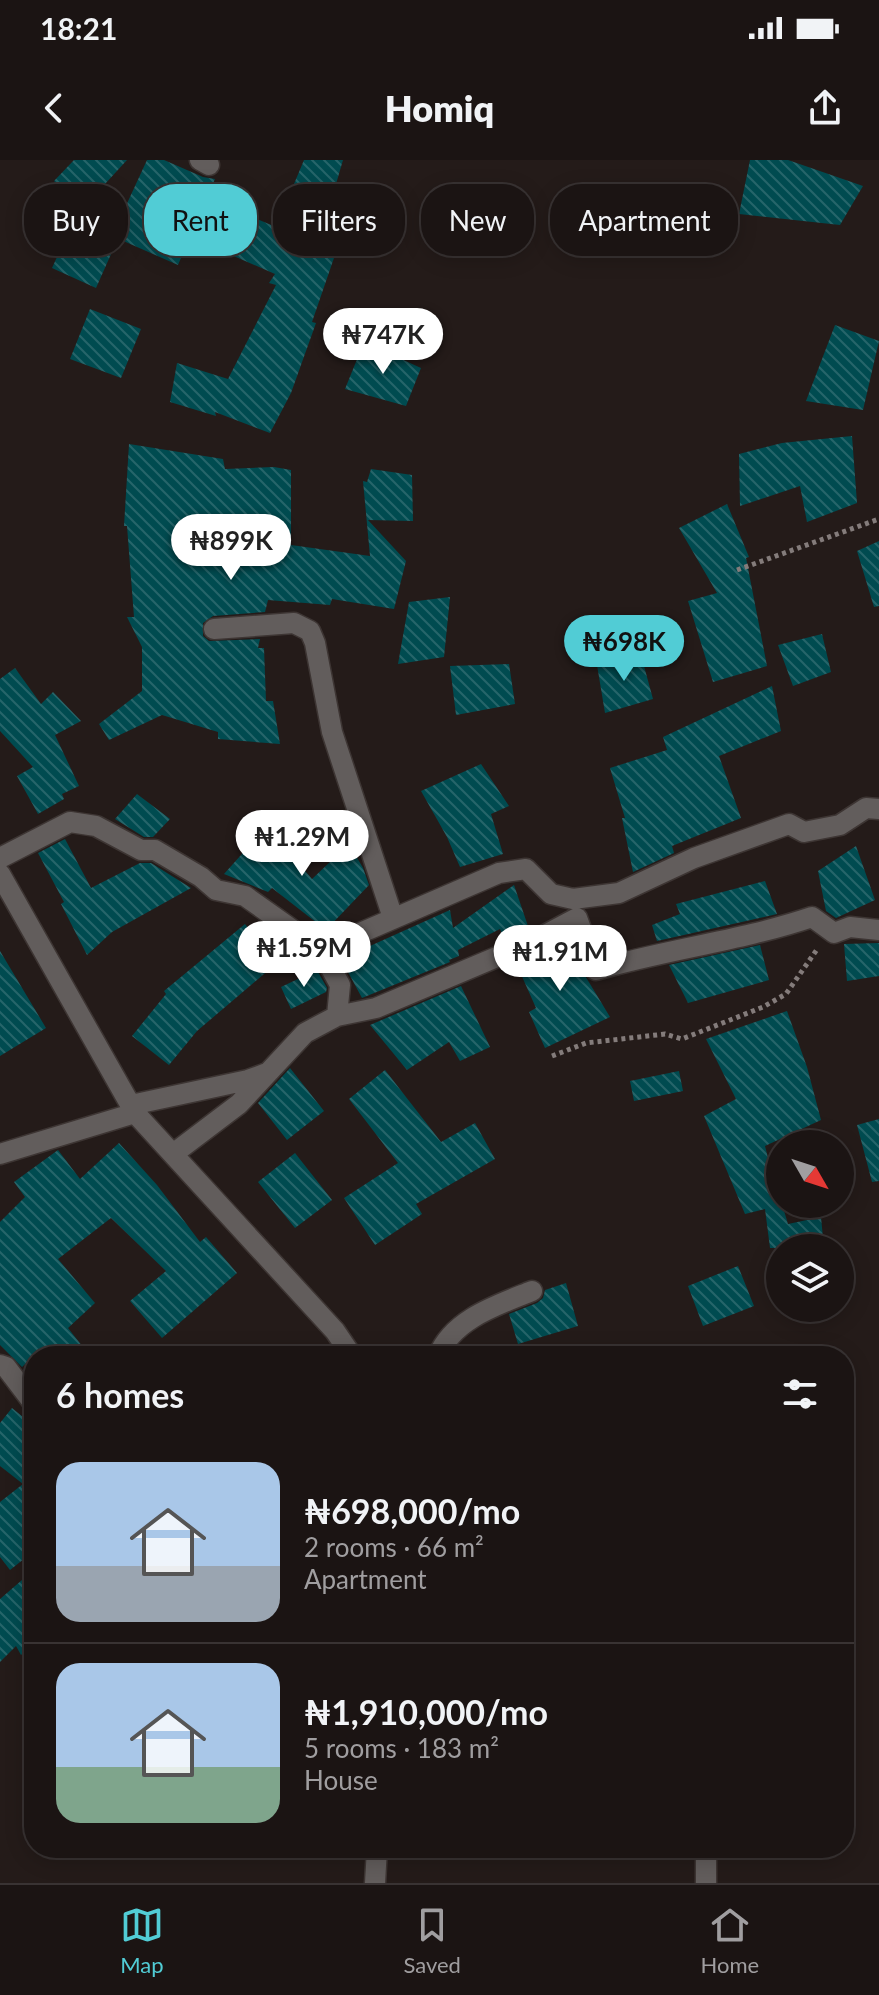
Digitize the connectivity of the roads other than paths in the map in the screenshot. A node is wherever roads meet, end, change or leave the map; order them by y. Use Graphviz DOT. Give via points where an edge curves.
graph roads {
  1 [pos="214,629"];
  2 [pos="879,809"];
  3 [pos="0,858"];
  4 [pos="0,874"];
  5 [pos="393,918"];
  6 [pos="879,930"];
  7 [pos="321,950"];
  8 [pos="337,1016"];
  9 [pos="272,1070"];
  10 [pos="133,1109"];
  11 [pos="0,1154"];
  12 [pos="173,1154"];
  13 [pos="532,1291"];
  14 [pos="345,1346"];
  15 [pos="442,1346"];
  16 [pos="0,1365"];
  17 [pos="24,1391"];
  18 [pos="376,1858"];
  19 [pos="706,1858"];
  20 [pos="375,1883"];
  21 [pos="706,1883"];
  1 -- 5 [label="street" via="294,623 310,631 332,732"];
  2 -- 5 [label="street" via="866,808 840,825 804,832 789,824 694,858 619,893 573,899 551,894 526,869 499,873"];
  3 -- 7 [label="street" via="70,822 96,826 141,850 155,850 216,890 245,896"];
  4 -- 10 [label="street"];
  5 -- 7 [label="street"];
  6 -- 8 [label="street" via="850,927 834,933 812,917 596,970 577,918 376,1008"];
  7 -- 8 [label="street" via="340,985"];
  8 -- 9 [label="street" via="305,1033"];
  9 -- 10 [label="street"];
  9 -- 12 [label="street" via="239,1104"];
  10 -- 11 [label="street"];
  10 -- 12 [label="street"];
  12 -- 14 [label="street"];
  13 -- 15 [label="street" via="472,1318"];
  16 -- 17 [label="street"];
  18 -- 20 [label="street"];
  19 -- 21 [label="street"];
}
